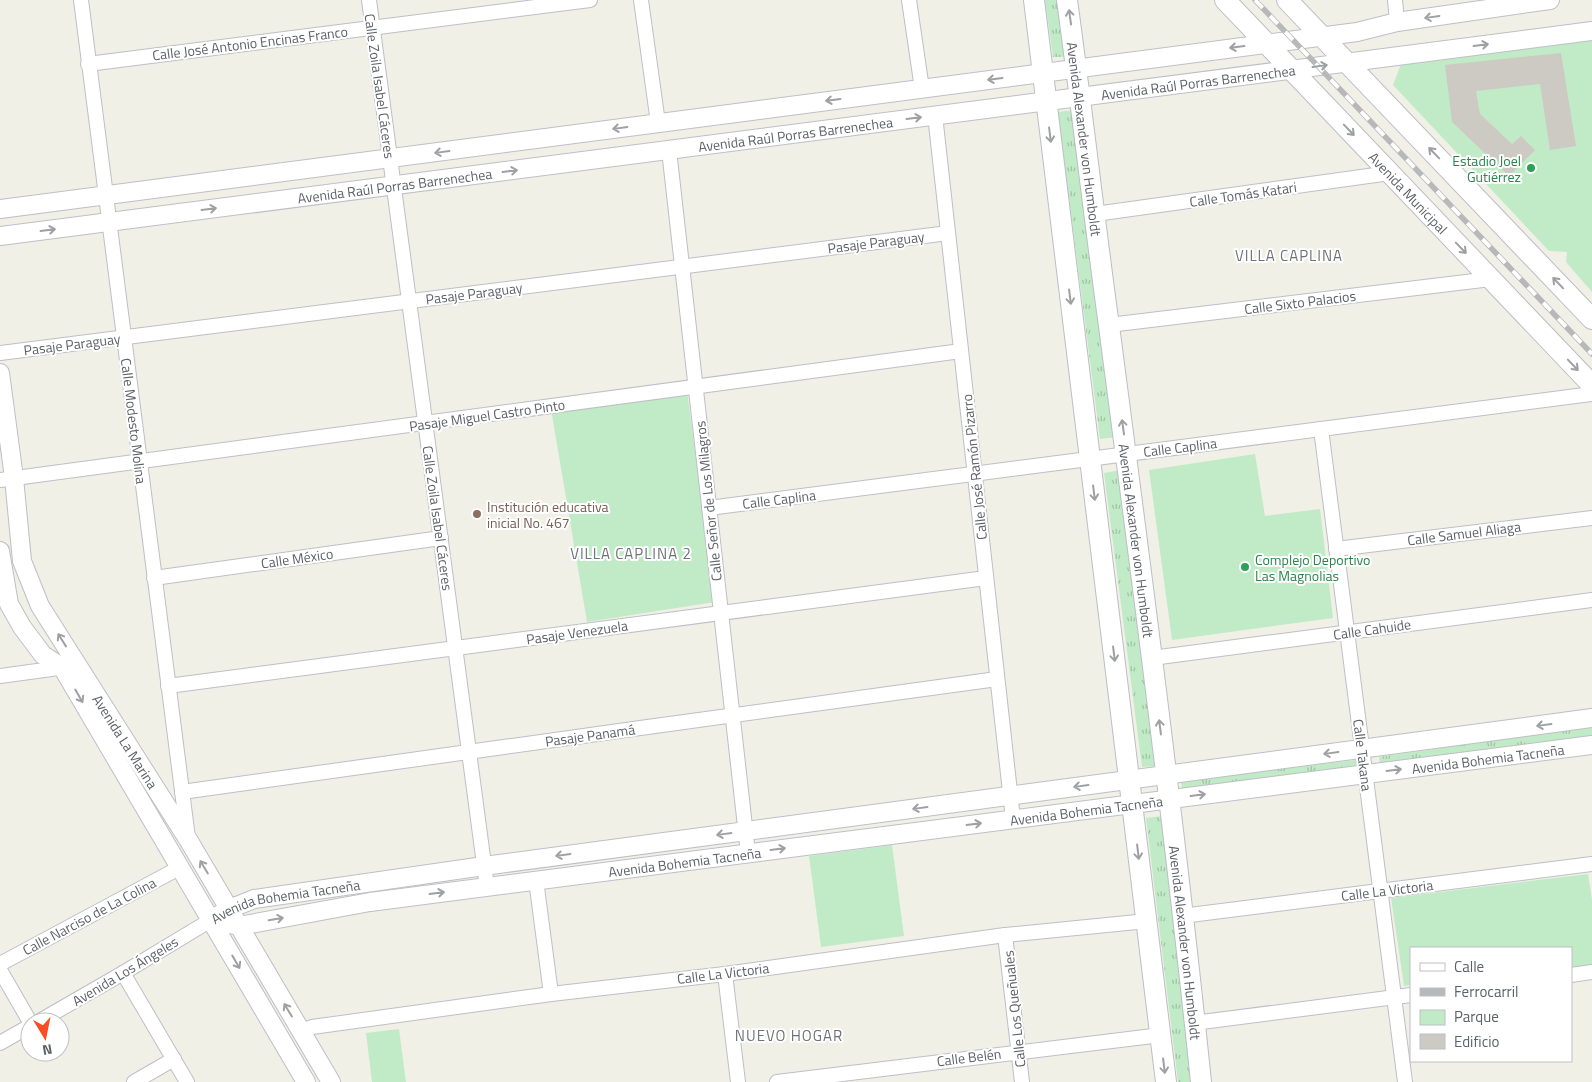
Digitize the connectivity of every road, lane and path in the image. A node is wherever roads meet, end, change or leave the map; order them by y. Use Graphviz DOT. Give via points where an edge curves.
graph roads {
  1 [pos="81,0"];
  2 [pos="368,0"];
  3 [pos="590,0"];
  4 [pos="641,0"];
  5 [pos="909,0"];
  6 [pos="1034,0"];
  7 [pos="1067,0"];
  8 [pos="1225,0"];
  9 [pos="1287,0"];
  10 [pos="1395,0"];
  11 [pos="1550,0"];
  12 [pos="1514,2"];
  13 [pos="1397,22"];
  14 [pos="372,27"];
  15 [pos="1592,31"];
  16 [pos="1321,35"];
  17 [pos="1265,44"];
  18 [pos="1347,62"];
  19 [pos="88,64"];
  20 [pos="1077,68"];
  21 [pos="1291,70"];
  22 [pos="1043,73"];
  23 [pos="922,88"];
  24 [pos="1080,97"];
  25 [pos="1046,101"];
  26 [pos="935,116"];
  27 [pos="658,123"];
  28 [pos="669,150"];
  29 [pos="390,158"];
  30 [pos="1390,173"];
  31 [pos="394,186"];
  32 [pos="105,196"];
  33 [pos="0,210"];
  34 [pos="1095,214"];
  35 [pos="108,222"];
  36 [pos="948,233"];
  37 [pos="0,236"];
  38 [pos="682,267"];
  39 [pos="1491,279"];
  40 [pos="409,301"];
  41 [pos="1592,319"];
  42 [pos="1108,325"];
  43 [pos="123,338"];
  44 [pos="961,351"];
  45 [pos="0,353"];
  46 [pos="0,373"];
  47 [pos="1592,385"];
  48 [pos="695,387"];
  49 [pos="1592,394"];
  50 [pos="425,423"];
  51 [pos="1321,429"];
  52 [pos="1127,454"];
  53 [pos="1090,459"];
  54 [pos="139,461"];
  55 [pos="975,474"];
  56 [pos="7,479"];
  57 [pos="709,508"];
  58 [pos="1592,518"];
  59 [pos="441,538"];
  60 [pos="1336,549"];
  61 [pos="0,550"];
  62 [pos="154,578"];
  63 [pos="986,578"];
  64 [pos="1592,600"];
  65 [pos="721,613"];
  66 [pos="1347,633"];
  67 [pos="455,648"];
  68 [pos="1152,658"];
  69 [pos="70,666"];
  70 [pos="0,676"];
  71 [pos="997,679"];
  72 [pos="168,686"];
  73 [pos="732,714"];
  74 [pos="1592,718"];
  75 [pos="1592,745"];
  76 [pos="1362,749"];
  77 [pos="469,753"];
  78 [pos="1365,774"];
  79 [pos="1166,775"];
  80 [pos="1129,780"];
  81 [pos="182,792"];
  82 [pos="1011,796"];
  83 [pos="1169,799"];
  84 [pos="1132,804"];
  85 [pos="1013,819"];
  86 [pos="746,831"];
  87 [pos="188,841"];
  88 [pos="748,853"];
  89 [pos="1592,864"];
  90 [pos="484,866"];
  91 [pos="178,868"];
  92 [pos="536,880"];
  93 [pos="487,887"];
  94 [pos="1380,891"];
  95 [pos="229,909"];
  96 [pos="1182,916"];
  97 [pos="211,920"];
  98 [pos="1147,921"];
  99 [pos="239,926"];
  100 [pos="1005,935"];
  101 [pos="0,964"];
  102 [pos="0,970"];
  103 [pos="1592,972"];
  104 [pos="123,973"];
  105 [pos="725,974"];
  106 [pos="1572,975"];
  107 [pos="551,994"];
  108 [pos="1410,995"];
  109 [pos="1394,997"];
  110 [pos="24,1012"];
  111 [pos="55,1012"];
  112 [pos="1194,1023"];
  113 [pos="301,1031"];
  114 [pos="20,1032"];
  115 [pos="1161,1035"];
  116 [pos="0,1043"];
  117 [pos="1018,1051"];
  118 [pos="174,1059"];
  119 [pos="134,1082"];
  120 [pos="187,1082"];
  121 [pos="306,1082"];
  122 [pos="331,1082"];
  123 [pos="738,1082"];
  124 [pos="777,1082"];
  125 [pos="1022,1082"];
  126 [pos="1166,1082"];
  127 [pos="1201,1082"];
  128 [pos="1404,1082"];
  1 -- 19 [label="street, Calle Modesto Molina"];
  2 -- 14 [label="street, Calle Zoila Isabel Cáceres"];
  3 -- 14 [label="street, Calle José Antonio Encinas Franco"];
  4 -- 27 [label="street"];
  5 -- 23 [label="street"];
  6 -- 22 [label="main road"];
  20 -- 7 [label="main road, Avenida Alexander von Humboldt, one-way"];
  8 -- 17 [label="main road, Avenida Municipal"];
  9 -- 16 [label="main road"];
  10 -- 13 [label="street"];
  11 -- 12 [label="street, Avenida Raúl Porras Barrenechea"];
  12 -- 13 [label="street, Avenida Raúl Porras Barrenechea, one-way"];
  13 -- 16 [label="street, Avenida Raúl Porras Barrenechea" via="1357,32"];
  14 -- 19 [label="street, Calle José Antonio Encinas Franco"];
  14 -- 29 [label="street, Calle Zoila Isabel Cáceres"];
  18 -- 15 [label="street, Avenida Raúl Porras Barrenechea, one-way"];
  16 -- 17 [label="street, Avenida Raúl Porras Barrenechea"];
  16 -- 18 [label="main road"];
  17 -- 20 [label="street, Avenida Raúl Porras Barrenechea, one-way"];
  17 -- 21 [label="main road, Avenida Municipal"];
  21 -- 18 [label="street, Avenida Raúl Porras Barrenechea, one-way"];
  41 -- 18 [label="main road, one-way"];
  19 -- 32 [label="street, Calle Modesto Molina"];
  20 -- 22 [label="street, Avenida Raúl Porras Barrenechea"];
  20 -- 24 [label="main road, Avenida Alexander von Humboldt"];
  21 -- 24 [label="street, Avenida Raúl Porras Barrenechea"];
  21 -- 30 [label="main road, Avenida Municipal, one-way"];
  22 -- 23 [label="street, Avenida Raúl Porras Barrenechea, one-way"];
  22 -- 25 [label="main road"];
  23 -- 27 [label="street, Avenida Raúl Porras Barrenechea, one-way"];
  24 -- 25 [label="street, Avenida Raúl Porras Barrenechea"];
  24 -- 34 [label="main road, Avenida Alexander von Humboldt"];
  25 -- 26 [label="street, Avenida Raúl Porras Barrenechea"];
  25 -- 53 [label="main road, one-way"];
  28 -- 26 [label="street, Avenida Raúl Porras Barrenechea, one-way"];
  26 -- 36 [label="street, Calle José Ramón Pizarro"];
  27 -- 29 [label="street, Avenida Raúl Porras Barrenechea, one-way"];
  31 -- 28 [label="street, Avenida Raúl Porras Barrenechea, one-way"];
  28 -- 38 [label="street, Calle Señor de Los Milagros"];
  29 -- 31 [label="street, Calle Zoila Isabel Cáceres"];
  29 -- 32 [label="street, Avenida Raúl Porras Barrenechea"];
  30 -- 34 [label="street, Calle Tomás Katari"];
  30 -- 39 [label="main road, Avenida Municipal, one-way"];
  35 -- 31 [label="street, Avenida Raúl Porras Barrenechea, one-way"];
  31 -- 40 [label="street, Calle Zoila Isabel Cáceres"];
  32 -- 33 [label="street, Avenida Raúl Porras Barrenechea"];
  32 -- 35 [label="street, Calle Modesto Molina"];
  34 -- 42 [label="main road, Avenida Alexander von Humboldt"];
  37 -- 35 [label="street, Avenida Raúl Porras Barrenechea, one-way"];
  35 -- 43 [label="street, Calle Modesto Molina"];
  36 -- 38 [label="street, Pasaje Paraguay"];
  36 -- 44 [label="street, Calle José Ramón Pizarro"];
  38 -- 40 [label="street, Pasaje Paraguay"];
  38 -- 48 [label="street, Calle Señor de Los Milagros"];
  39 -- 42 [label="street, Calle Sixto Palacios"];
  39 -- 47 [label="main road, Avenida Municipal, one-way"];
  40 -- 43 [label="street, Pasaje Paraguay"];
  40 -- 50 [label="street, Calle Zoila Isabel Cáceres"];
  52 -- 42 [label="main road, Avenida Alexander von Humboldt, one-way"];
  43 -- 45 [label="street, Pasaje Paraguay"];
  43 -- 54 [label="street, Calle Modesto Molina"];
  44 -- 48 [label="street, Pasaje Miguel Castro Pinto"];
  44 -- 55 [label="street, Calle José Ramón Pizarro"];
  46 -- 56 [label="street, Avenida La Marina"];
  48 -- 50 [label="street, Pasaje Miguel Castro Pinto"];
  48 -- 57 [label="street, Calle Señor de Los Milagros"];
  49 -- 51 [label="street, Calle Caplina"];
  50 -- 54 [label="street, Pasaje Miguel Castro Pinto"];
  50 -- 59 [label="street, Calle Zoila Isabel Cáceres"];
  51 -- 52 [label="street, Calle Caplina"];
  51 -- 60 [label="street, Calle Takana"];
  52 -- 53 [label="street, Calle Caplina"];
  52 -- 68 [label="main road, Avenida Alexander von Humboldt"];
  53 -- 55 [label="street, Calle Caplina"];
  53 -- 80 [label="main road, one-way"];
  54 -- 56 [label="street, Pasaje Miguel Castro Pinto"];
  54 -- 62 [label="street, Calle Modesto Molina"];
  55 -- 57 [label="street, Calle Caplina"];
  55 -- 63 [label="street, Calle José Ramón Pizarro"];
  69 -- 56 [label="street, Avenida La Marina, one-way" via="22,561"];
  57 -- 65 [label="street, Calle Señor de Los Milagros"];
  58 -- 60 [label="street, Calle Samuel Aliaga"];
  59 -- 62 [label="street, Calle México"];
  59 -- 67 [label="street, Calle Zoila Isabel Cáceres"];
  60 -- 66 [label="street, Calle Takana"];
  61 -- 69 [label="street, Avenida La Marina" via="9,604 22,627 43,655"];
  62 -- 72 [label="street, Calle Modesto Molina"];
  63 -- 65 [label="street, Pasaje Venezuela"];
  63 -- 71 [label="street, Calle José Ramón Pizarro"];
  64 -- 66 [label="street, Calle Cahuide"];
  65 -- 67 [label="street, Pasaje Venezuela"];
  65 -- 73 [label="street, Calle Señor de Los Milagros"];
  66 -- 68 [label="street, Calle Cahuide"];
  66 -- 76 [label="street, Calle Takana"];
  67 -- 72 [label="street, Pasaje Venezuela"];
  67 -- 77 [label="street, Calle Zoila Isabel Cáceres"];
  79 -- 68 [label="main road, Avenida Alexander von Humboldt, one-way"];
  69 -- 70 [label="street"];
  69 -- 87 [label="street, Avenida La Marina"];
  69 -- 91 [label="street, Avenida La Marina, one-way"];
  71 -- 73 [label="street, Pasaje Panamá"];
  71 -- 82 [label="street, Calle José Ramón Pizarro"];
  72 -- 81 [label="street, Calle Modesto Molina"];
  73 -- 77 [label="street, Pasaje Panamá"];
  73 -- 86 [label="street, Calle Señor de Los Milagros"];
  74 -- 76 [label="street, Avenida Bohemia Tacneña, one-way"];
  78 -- 75 [label="street, Avenida Bohemia Tacneña, one-way"];
  76 -- 78 [label="street, Calle Takana"];
  76 -- 79 [label="street, Avenida Bohemia Tacneña, one-way"];
  77 -- 81 [label="street, Pasaje Panamá"];
  77 -- 90 [label="street, Calle Zoila Isabel Cáceres"];
  83 -- 78 [label="street, Avenida Bohemia Tacneña, one-way"];
  78 -- 94 [label="street, Calle Takana"];
  79 -- 80 [label="street, Avenida Bohemia Tacneña"];
  79 -- 83 [label="main road, Avenida Alexander von Humboldt"];
  80 -- 82 [label="street, Avenida Bohemia Tacneña, one-way"];
  80 -- 84 [label="main road"];
  81 -- 87 [label="street, Calle Modesto Molina"];
  82 -- 85 [label="street, Calle José Ramón Pizarro"];
  82 -- 86 [label="street, Avenida Bohemia Tacneña, one-way"];
  83 -- 84 [label="street, Avenida Bohemia Tacneña"];
  83 -- 96 [label="main road, Avenida Alexander von Humboldt"];
  84 -- 85 [label="street, Avenida Bohemia Tacneña"];
  84 -- 98 [label="main road, one-way"];
  88 -- 85 [label="street, Avenida Bohemia Tacneña, one-way"];
  86 -- 88 [label="street, Calle Señor de Los Milagros"];
  86 -- 90 [label="street, Avenida Bohemia Tacneña, one-way"];
  95 -- 87 [label="street, Avenida La Marina, one-way"];
  88 -- 92 [label="street, Avenida Bohemia Tacneña"];
  89 -- 94 [label="street, Calle La Victoria"];
  90 -- 93 [label="street, Calle Zoila Isabel Cáceres"];
  90 -- 95 [label="street, Avenida Bohemia Tacneña" via="254,899"];
  91 -- 97 [label="street, Avenida La Marina"];
  91 -- 101 [label="street, Calle Narciso de La Colina"];
  92 -- 93 [label="street, Avenida Bohemia Tacneña"];
  92 -- 107 [label="street"];
  99 -- 93 [label="street, Avenida Bohemia Tacneña, one-way" via="370,902"];
  94 -- 96 [label="street, Calle La Victoria"];
  94 -- 109 [label="street, Calle Takana"];
  95 -- 97 [label="street, Avenida Bohemia Tacneña"];
  95 -- 99 [label="street, Avenida La Marina"];
  96 -- 112 [label="main road, Avenida Alexander von Humboldt"];
  97 -- 99 [label="street, Avenida Bohemia Tacneña"];
  97 -- 104 [label="street, Avenida Los Ángeles"];
  97 -- 121 [label="street, Avenida La Marina, one-way"];
  98 -- 100 [label="street, Calle La Victoria"];
  98 -- 115 [label="main road"];
  113 -- 99 [label="street, Avenida La Marina, one-way"];
  100 -- 105 [label="street, Calle La Victoria"];
  100 -- 117 [label="street, Calle Los Queñuales"];
  102 -- 110 [label="street"];
  103 -- 106 [label="street"];
  104 -- 111 [label="street, Avenida Los Ángeles"];
  104 -- 118 [label="street"];
  105 -- 107 [label="street, Calle La Victoria"];
  105 -- 123 [label="street"];
  107 -- 113 [label="street, Calle La Victoria"];
  108 -- 109 [label="street"];
  109 -- 112 [label="street"];
  109 -- 128 [label="street, Calle Takana"];
  112 -- 127 [label="main road, Avenida Alexander von Humboldt"];
  113 -- 122 [label="street, Avenida La Marina"];
  114 -- 116 [label="street"];
  115 -- 117 [label="street, Calle Belén"];
  115 -- 126 [label="main road, one-way"];
  117 -- 124 [label="street, Calle Belén"];
  117 -- 125 [label="street, Calle Los Queñuales"];
  118 -- 119 [label="street"];
  118 -- 120 [label="street"];
}
